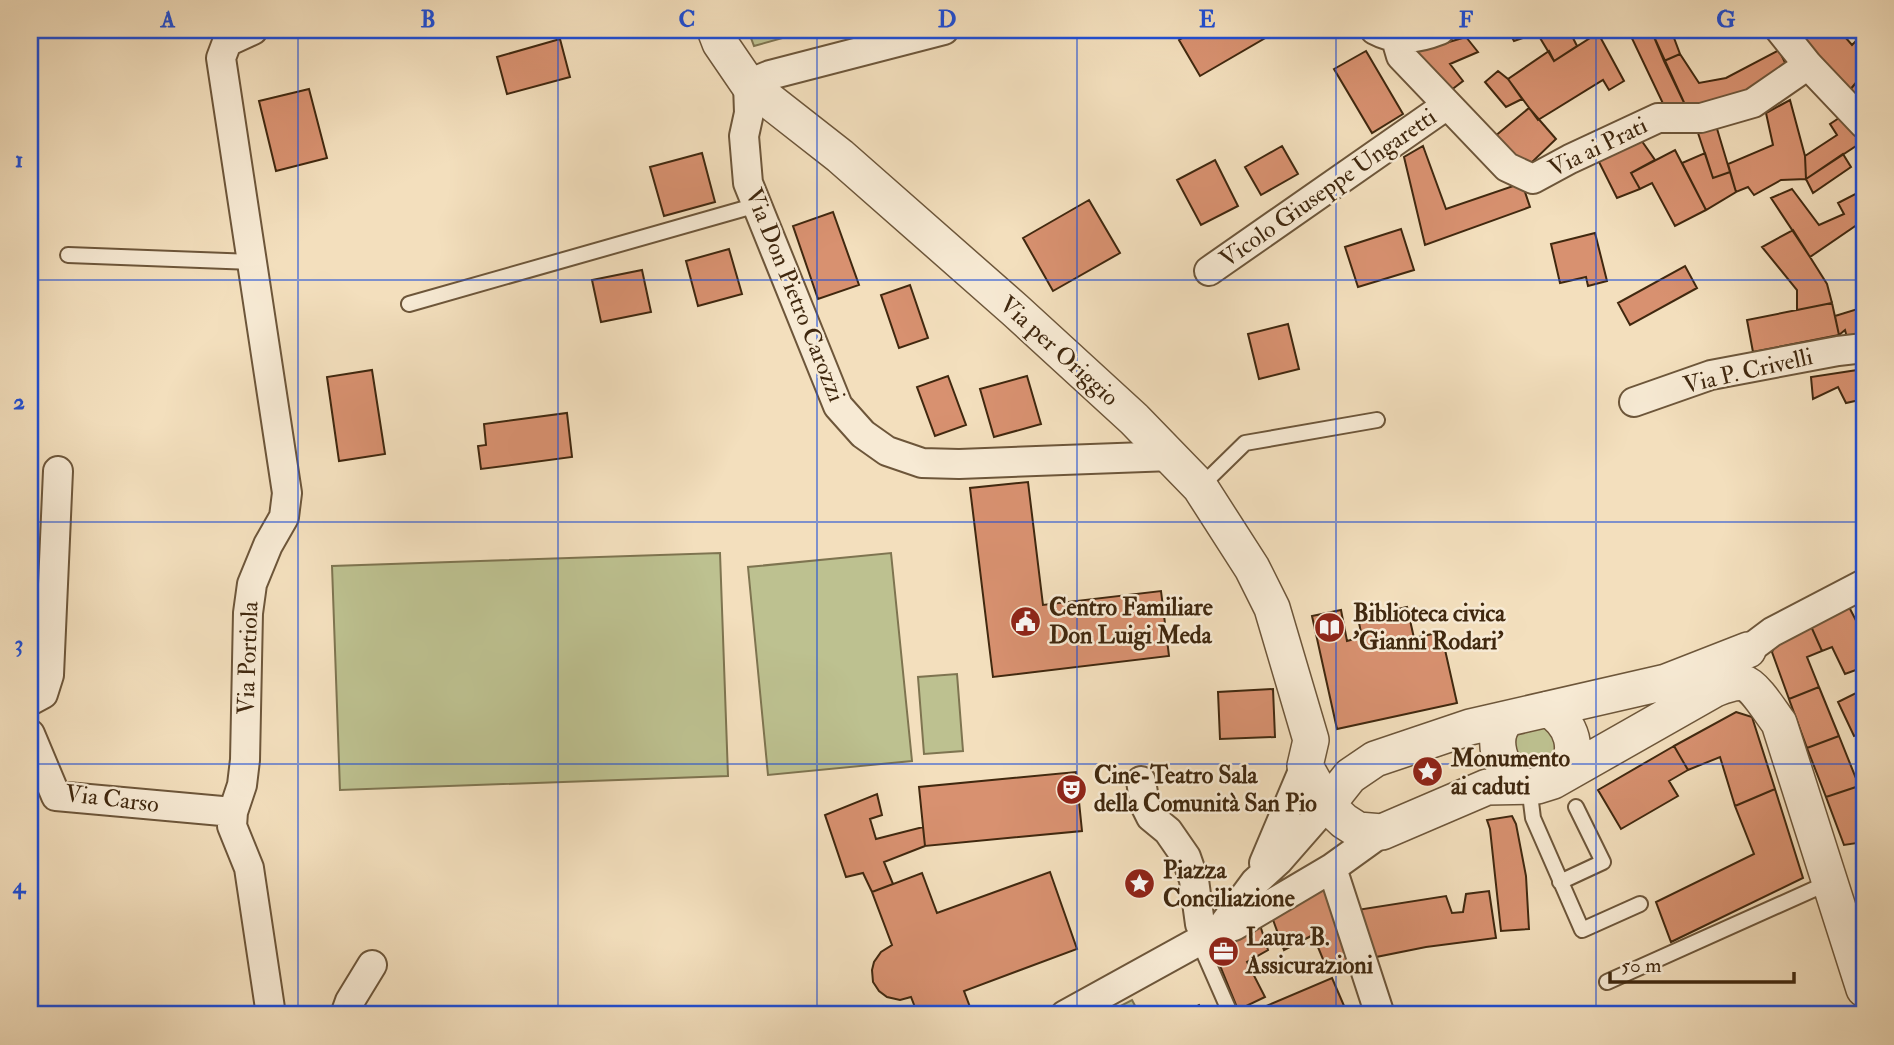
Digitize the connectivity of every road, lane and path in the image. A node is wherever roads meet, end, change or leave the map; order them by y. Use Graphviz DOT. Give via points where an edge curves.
graph roads {
  1 [pos="253,30"];
  2 [pos="715,30"];
  3 [pos="944,30"];
  4 [pos="1440,30"];
  5 [pos="1780,30"];
  6 [pos="1385,34"];
  7 [pos="1808,65"];
  8 [pos="748,84"];
  9 [pos="1447,105"];
  10 [pos="1864,124"];
  11 [pos="757,205"];
  12 [pos="68,255"];
  13 [pos="253,262"];
  14 [pos="1209,271"];
  15 [pos="409,304"];
  16 [pos="1864,348"];
  17 [pos="1634,402"];
  18 [pos="1377,420"];
  19 [pos="1172,456"];
  20 [pos="58,471"];
  21 [pos="1200,487"];
  22 [pos="1864,584"];
  23 [pos="1748,650"];
  24 [pos="1715,689"];
  25 [pos="30,701"];
  26 [pos="1548,709"];
  27 [pos="1507,719"];
  28 [pos="1779,723"];
  29 [pos="30,734"];
  30 [pos="1308,753"];
  31 [pos="1375,759"];
  32 [pos="1564,774"];
  33 [pos="1141,781"];
  34 [pos="1523,786"];
  35 [pos="1327,805"];
  36 [pos="1576,807"];
  37 [pos="233,812"];
  38 [pos="1381,832"];
  39 [pos="1332,868"];
  40 [pos="1255,881"];
  41 [pos="1560,882"];
  42 [pos="1830,882"];
  43 [pos="1640,904"];
  44 [pos="1209,937"];
  45 [pos="372,965"];
  46 [pos="1607,982"];
  47 [pos="1864,989"];
  48 [pos="271,1015"];
  49 [pos="345,1015"];
  50 [pos="1065,1015"];
  51 [pos="1231,1015"];
  52 [pos="1380,1015"];
  1 -- 13 [label="street, Via Portiola" via="227,42 221,58"];
  2 -- 8 [label="street, Via per Origgio"];
  3 -- 8 [label="street"];
  4 -- 6 [label="street" via="1414,38"];
  5 -- 7 [label="street"];
  6 -- 9 [label="street, Via ai Prati"];
  7 -- 9 [label="street, Via ai Prati" via="1753,103 1702,118 1658,118 1533,179 1507,167"];
  7 -- 10 [label="street"];
  8 -- 11 [label="street, Via Don Pietro Carozzi" via="744,136 748,183"];
  8 -- 19 [label="street, Via per Origgio" via="850,165"];
  9 -- 14 [label="street, Vicolo Giuseppe Ungaretti"];
  11 -- 15 [label="lane"];
  11 -- 19 [label="street, Via Don Pietro Carozzi" via="838,405 863,434 887,452 922,463 959,464"];
  12 -- 13 [label="lane"];
  13 -- 37 [label="street, Via Portiola" via="287,493 284,517 252,584 245,760"];
  16 -- 17 [label="street, Via P. Crivelli" via="1711,375"];
  18 -- 21 [label="lane" via="1245,443"];
  19 -- 21 [label="street, Via per Origgio"];
  20 -- 25 [label="street" via="49,675 43,694"];
  21 -- 30 [label="street, Via per Origgio" via="1272,608"];
  22 -- 23 [label="street" via="1772,632"];
  23 -- 24 [label="street"];
  23 -- 26 [label="street" via="1666,682"];
  23 -- 28 [label="street" via="1772,676 1779,698"];
  24 -- 28 [label="street" via="1744,683"];
  24 -- 32 [label="street"];
  26 -- 27 [label="street"];
  26 -- 32 [label="street" via="1560,716 1571,738 1574,752"];
  27 -- 31 [label="street"];
  27 -- 34 [label="street" via="1499,729 1498,746 1507,773"];
  28 -- 42 [label="street"];
  29 -- 37 [label="street, Via Carso" via="56,796"];
  30 -- 31 [label="street" via="1352,762"];
  30 -- 35 [label="street, Via per Origgio"];
  30 -- 40 [label="street"];
  31 -- 35 [label="street" via="1350,776"];
  32 -- 34 [label="street" via="1553,781"];
  33 -- 44 [label="street" via="1151,817 1173,836 1186,857 1200,924"];
  34 -- 38 [label="street" via="1487,787"];
  34 -- 41 [label="lane"];
  35 -- 38 [label="street, Via per Origgio" via="1358,830"];
  35 -- 40 [label="street"];
  36 -- 41 [label="lane" via="1603,862"];
  37 -- 48 [label="street, Via Portiola" via="232,826 249,868"];
  38 -- 39 [label="street"];
  39 -- 44 [label="street"];
  39 -- 52 [label="street"];
  40 -- 44 [label="street"];
  41 -- 43 [label="lane" via="1582,930"];
  42 -- 46 [label="lane"];
  42 -- 47 [label="street"];
  44 -- 50 [label="street"];
  44 -- 51 [label="lane"];
  45 -- 49 [label="street"];
}
